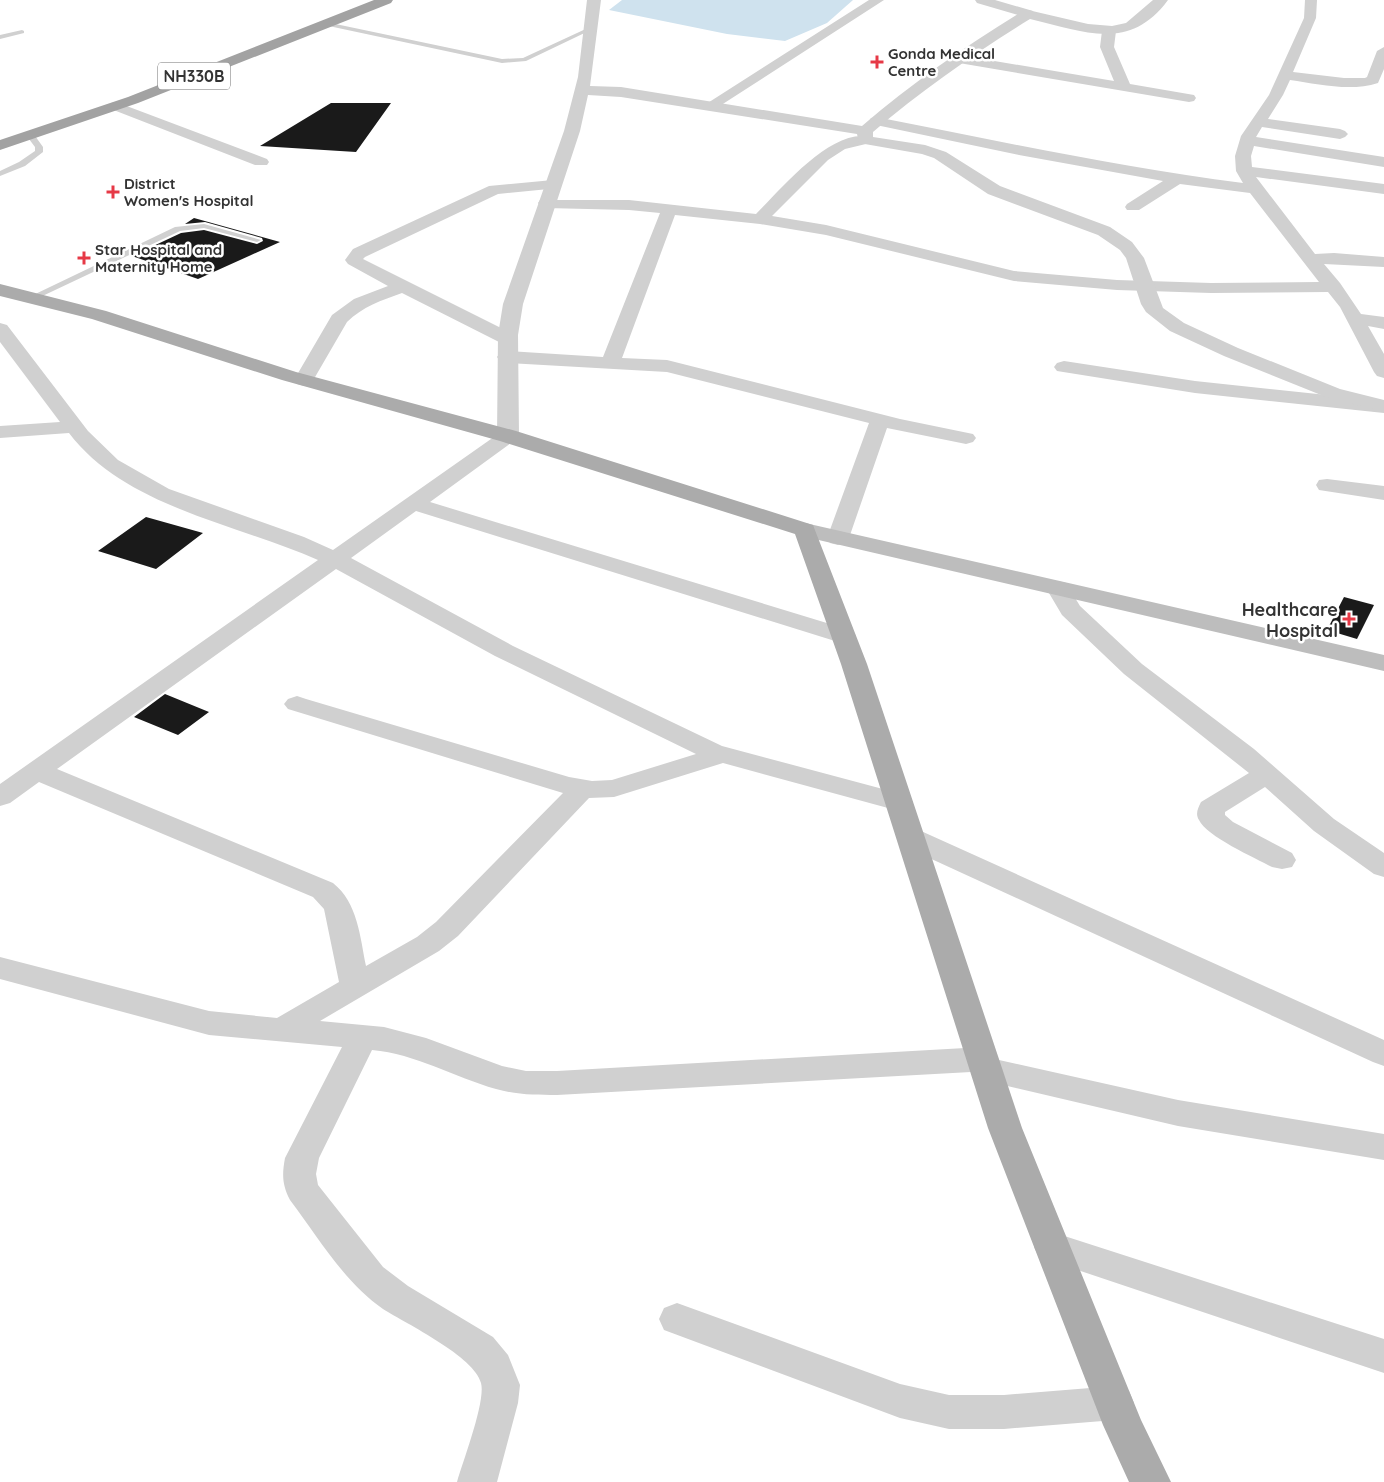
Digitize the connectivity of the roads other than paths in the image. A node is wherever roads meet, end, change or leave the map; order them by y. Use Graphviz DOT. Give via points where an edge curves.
graph roads {
  1 [pos="360,0"];
  2 [pos="386,0"];
  3 [pos="878,0"];
  4 [pos="980,0"];
  5 [pos="1161,0"];
  6 [pos="1311,0"];
  7 [pos="597,2"];
  8 [pos="1028,14"];
  9 [pos="326,24"];
  10 [pos="592,28"];
  11 [pos="1109,30"];
  12 [pos="22,32"];
  13 [pos="0,37"];
  14 [pos="1384,52"];
  15 [pos="959,59"];
  16 [pos="1381,70"];
  17 [pos="1285,75"];
  18 [pos="1124,87"];
  19 [pos="582,90"];
  20 [pos="1189,98"];
  21 [pos="116,106"];
  22 [pos="710,106"];
  23 [pos="1258,122"];
  24 [pos="869,131"];
  25 [pos="1340,134"];
  26 [pos="30,135"];
  27 [pos="0,136"];
  28 [pos="1248,140"];
  29 [pos="0,145"];
  30 [pos="260,162"];
  31 [pos="1384,162"];
  32 [pos="1244,171"];
  33 [pos="0,174"];
  34 [pos="1176,179"];
  35 [pos="553,185"];
  36 [pos="1255,189"];
  37 [pos="1384,189"];
  38 [pos="546,203"];
  39 [pos="1133,207"];
  40 [pos="670,210"];
  41 [pos="760,220"];
  42 [pos="257,240"];
  43 [pos="1310,259"];
  44 [pos="1384,262"];
  45 [pos="404,286"];
  46 [pos="1145,286"];
  47 [pos="1334,287"];
  48 [pos="0,290"];
  49 [pos="31,298"];
  50 [pos="1355,318"];
  51 [pos="1384,323"];
  52 [pos="0,329"];
  53 [pos="508,348"];
  54 [pos="611,362"];
  55 [pos="1064,367"];
  56 [pos="1384,372"];
  57 [pos="304,380"];
  58 [pos="1384,407"];
  59 [pos="880,420"];
  60 [pos="74,426"];
  61 [pos="0,432"];
  62 [pos="508,436"];
  63 [pos="966,438"];
  64 [pos="1327,485"];
  65 [pos="1384,493"];
  66 [pos="412,503"];
  67 [pos="805,530"];
  68 [pos="838,538"];
  69 [pos="333,558"];
  70 [pos="1058,588"];
  71 [pos="844,636"];
  72 [pos="1384,663"];
  73 [pos="296,704"];
  74 [pos="721,755"];
  75 [pos="37,770"];
  76 [pos="1266,774"];
  77 [pos="583,788"];
  78 [pos="0,797"];
  79 [pos="899,802"];
  80 [pos="911,838"];
  81 [pos="1282,860"];
  82 [pos="1384,867"];
  83 [pos="0,968"];
  84 [pos="355,986"];
  85 [pos="281,1030"];
  86 [pos="363,1036"];
  87 [pos="1384,1054"];
  88 [pos="984,1064"];
  89 [pos="1384,1147"];
  90 [pos="1052,1247"];
  91 [pos="678,1319"];
  92 [pos="1384,1356"];
  93 [pos="1115,1403"];
  94 [pos="477,1482"];
  95 [pos="1150,1482"];
  1 -- 27 [label="highway, NH330B" via="216,60"];
  2 -- 9 [label="highway, NH330B"];
  3 -- 22 [label="street"];
  4 -- 8 [label="street"];
  5 -- 11 [label="street" via="1127,28"];
  6 -- 17 [label="street" via="1310,18"];
  7 -- 10 [label="street"];
  8 -- 11 [label="street"];
  8 -- 15 [label="street"];
  9 -- 10 [label="lane" via="507,61 524,60"];
  9 -- 21 [label="highway, NH330B"];
  10 -- 19 [label="street"];
  11 -- 18 [label="street" via="1106,47"];
  12 -- 13 [label="lane"];
  14 -- 16 [label="street"];
  15 -- 18 [label="street"];
  15 -- 24 [label="street" via="894,106"];
  16 -- 17 [label="street" via="1373,80 1364,83"];
  17 -- 23 [label="street"];
  18 -- 20 [label="street"];
  19 -- 22 [label="street" via="621,92"];
  19 -- 35 [label="street"];
  21 -- 26 [label="highway, NH330B"];
  21 -- 30 [label="street"];
  22 -- 24 [label="street"];
  23 -- 25 [label="street"];
  23 -- 28 [label="street"];
  24 -- 34 [label="street"];
  24 -- 41 [label="street" via="823,158"];
  24 -- 46 [label="street" via="940,155 994,190 1104,231 1126,246 1135,258"];
  26 -- 29 [label="highway, NH330B"];
  26 -- 33 [label="lane" via="39,152"];
  28 -- 31 [label="street"];
  28 -- 32 [label="street" via="1243,156"];
  32 -- 36 [label="street"];
  32 -- 37 [label="street"];
  34 -- 36 [label="street"];
  34 -- 39 [label="street"];
  35 -- 38 [label="street"];
  35 -- 45 [label="street" via="495,189 354,257 357,263"];
  36 -- 43 [label="street"];
  38 -- 40 [label="street" via="629,205"];
  38 -- 53 [label="street" via="513,304"];
  40 -- 41 [label="street"];
  40 -- 54 [label="street"];
  41 -- 46 [label="street" via="826,230 1014,276"];
  42 -- 49 [label="lane" via="204,226 178,229"];
  43 -- 44 [label="street"];
  43 -- 47 [label="street"];
  45 -- 53 [label="street"];
  45 -- 57 [label="street" via="345,312"];
  46 -- 47 [label="street"];
  46 -- 58 [label="street" via="1156,312 1177,326 1231,352 1333,393"];
  47 -- 50 [label="street"];
  48 -- 49 [label="main road"];
  49 -- 57 [label="main road" via="100,315"];
  50 -- 51 [label="street"];
  50 -- 56 [label="street"];
  52 -- 60 [label="street"];
  53 -- 54 [label="street"];
  53 -- 62 [label="street"];
  54 -- 59 [label="street" via="667,366"];
  55 -- 58 [label="street" via="1195,387"];
  57 -- 62 [label="main road"];
  59 -- 63 [label="street"];
  59 -- 68 [label="street"];
  60 -- 61 [label="street"];
  60 -- 69 [label="street" via="110,464 161,494"];
  62 -- 66 [label="street"];
  62 -- 67 [label="main road"];
  64 -- 65 [label="street"];
  66 -- 69 [label="street"];
  66 -- 71 [label="street"];
  67 -- 68 [label="main road"];
  67 -- 71 [label="main road"];
  68 -- 70 [label="main road"];
  69 -- 74 [label="street" via="504,651"];
  69 -- 75 [label="street"];
  70 -- 72 [label="main road"];
  70 -- 76 [label="street" via="1070,610 1133,669"];
  71 -- 79 [label="main road"];
  73 -- 77 [label="street"];
  74 -- 77 [label="street" via="614,788"];
  74 -- 79 [label="street"];
  75 -- 78 [label="street"];
  75 -- 84 [label="street" via="323,890 334,898 339,908"];
  76 -- 81 [label="street" via="1211,808 1211,818"];
  76 -- 82 [label="street" via="1324,825"];
  77 -- 84 [label="street" via="447,929 428,944"];
  79 -- 80 [label="main road"];
  80 -- 87 [label="street"];
  80 -- 88 [label="main road"];
  83 -- 85 [label="street" via="209,1023"];
  84 -- 85 [label="street"];
  85 -- 86 [label="street"];
  86 -- 88 [label="street" via="415,1046 498,1077 526,1083"];
  86 -- 94 [label="street" via="302,1158 299,1174 302,1190 370,1278 395,1298 480,1349 495,1367 501,1385 499,1403"];
  88 -- 89 [label="street" via="1199,1117"];
  88 -- 90 [label="main road" via="1005,1128"];
  90 -- 92 [label="street"];
  90 -- 93 [label="main road"];
  91 -- 93 [label="street" via="900,1401 950,1412 1004,1412"];
  93 -- 95 [label="main road"];
}
